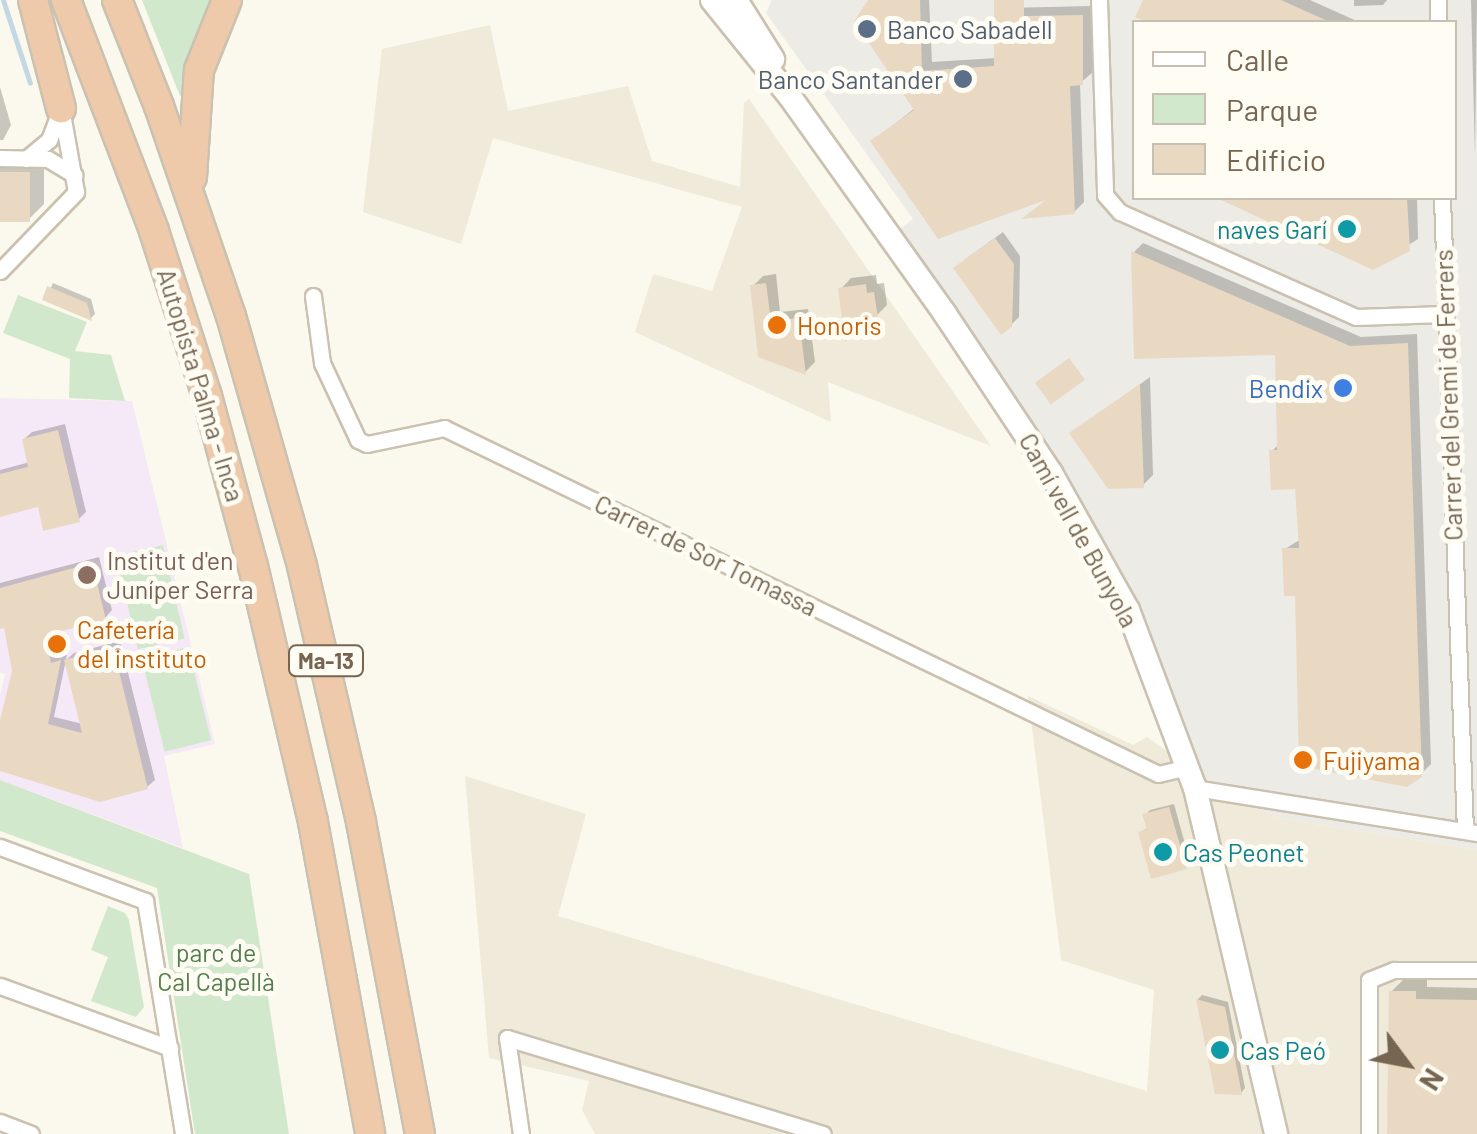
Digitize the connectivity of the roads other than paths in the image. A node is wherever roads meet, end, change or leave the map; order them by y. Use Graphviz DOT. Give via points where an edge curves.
graph roads {
  1 [pos="33,0"];
  2 [pos="66,0"];
  3 [pos="117,0"];
  4 [pos="227,0"];
  5 [pos="712,0"];
  6 [pos="736,0"];
  7 [pos="1099,0"];
  8 [pos="791,98"];
  9 [pos="61,108"];
  10 [pos="0,158"];
  11 [pos="26,158"];
  12 [pos="74,175"];
  13 [pos="192,198"];
  14 [pos="1442,200"];
  15 [pos="8,254"];
  16 [pos="0,271"];
  17 [pos="313,296"];
  18 [pos="1444,314"];
  19 [pos="1191,778"];
  20 [pos="1471,832"];
  21 [pos="0,847"];
  22 [pos="1477,970"];
  23 [pos="0,986"];
  24 [pos="170,1048"];
  25 [pos="0,1122"];
  26 [pos="31,1134"];
  27 [pos="183,1134"];
  28 [pos="370,1134"];
  29 [pos="420,1134"];
  30 [pos="521,1134"];
  31 [pos="823,1134"];
  32 [pos="1276,1134"];
  33 [pos="1369,1134"];
  1 -- 9 [label="highway"];
  2 -- 28 [label="highway, Autopista Palma - Inca / Ma-13" via="154,231 253,566 313,822"];
  3 -- 13 [label="highway, Autopista Palma - Inca / Ma-13"];
  4 -- 13 [label="highway" via="199,70"];
  5 -- 8 [label="main road"];
  6 -- 8 [label="main road"];
  7 -- 18 [label="street" via="1105,195 1120,212 1356,317"];
  8 -- 19 [label="main road, Camí vell de Bunyola" via="1052,473 1128,610"];
  9 -- 11 [label="street" via="49,140"];
  9 -- 12 [label="street"];
  10 -- 11 [label="street"];
  11 -- 12 [label="street" via="57,161"];
  12 -- 15 [label="street" via="73,197"];
  13 -- 29 [label="highway, Autopista Palma - Inca / Ma-13" via="262,419 333,690"];
  14 -- 18 [label="street, Carrer del Gremi de Ferrers"];
  15 -- 16 [label="street"];
  17 -- 19 [label="street, Carrer de Sor Tomassa" via="322,363 358,440 367,444 444,428 1158,774"];
  18 -- 20 [label="street, Carrer del Gremi de Ferrers"];
  19 -- 20 [label="street"];
  19 -- 32 [label="main road, Camí vell de Bunyola"];
  21 -- 24 [label="street" via="144,901"];
  22 -- 33 [label="street" via="1394,970 1369,980"];
  23 -- 24 [label="street"];
  24 -- 27 [label="street"];
  25 -- 26 [label="street"];
  30 -- 31 [label="street" via="507,1038"];
}
